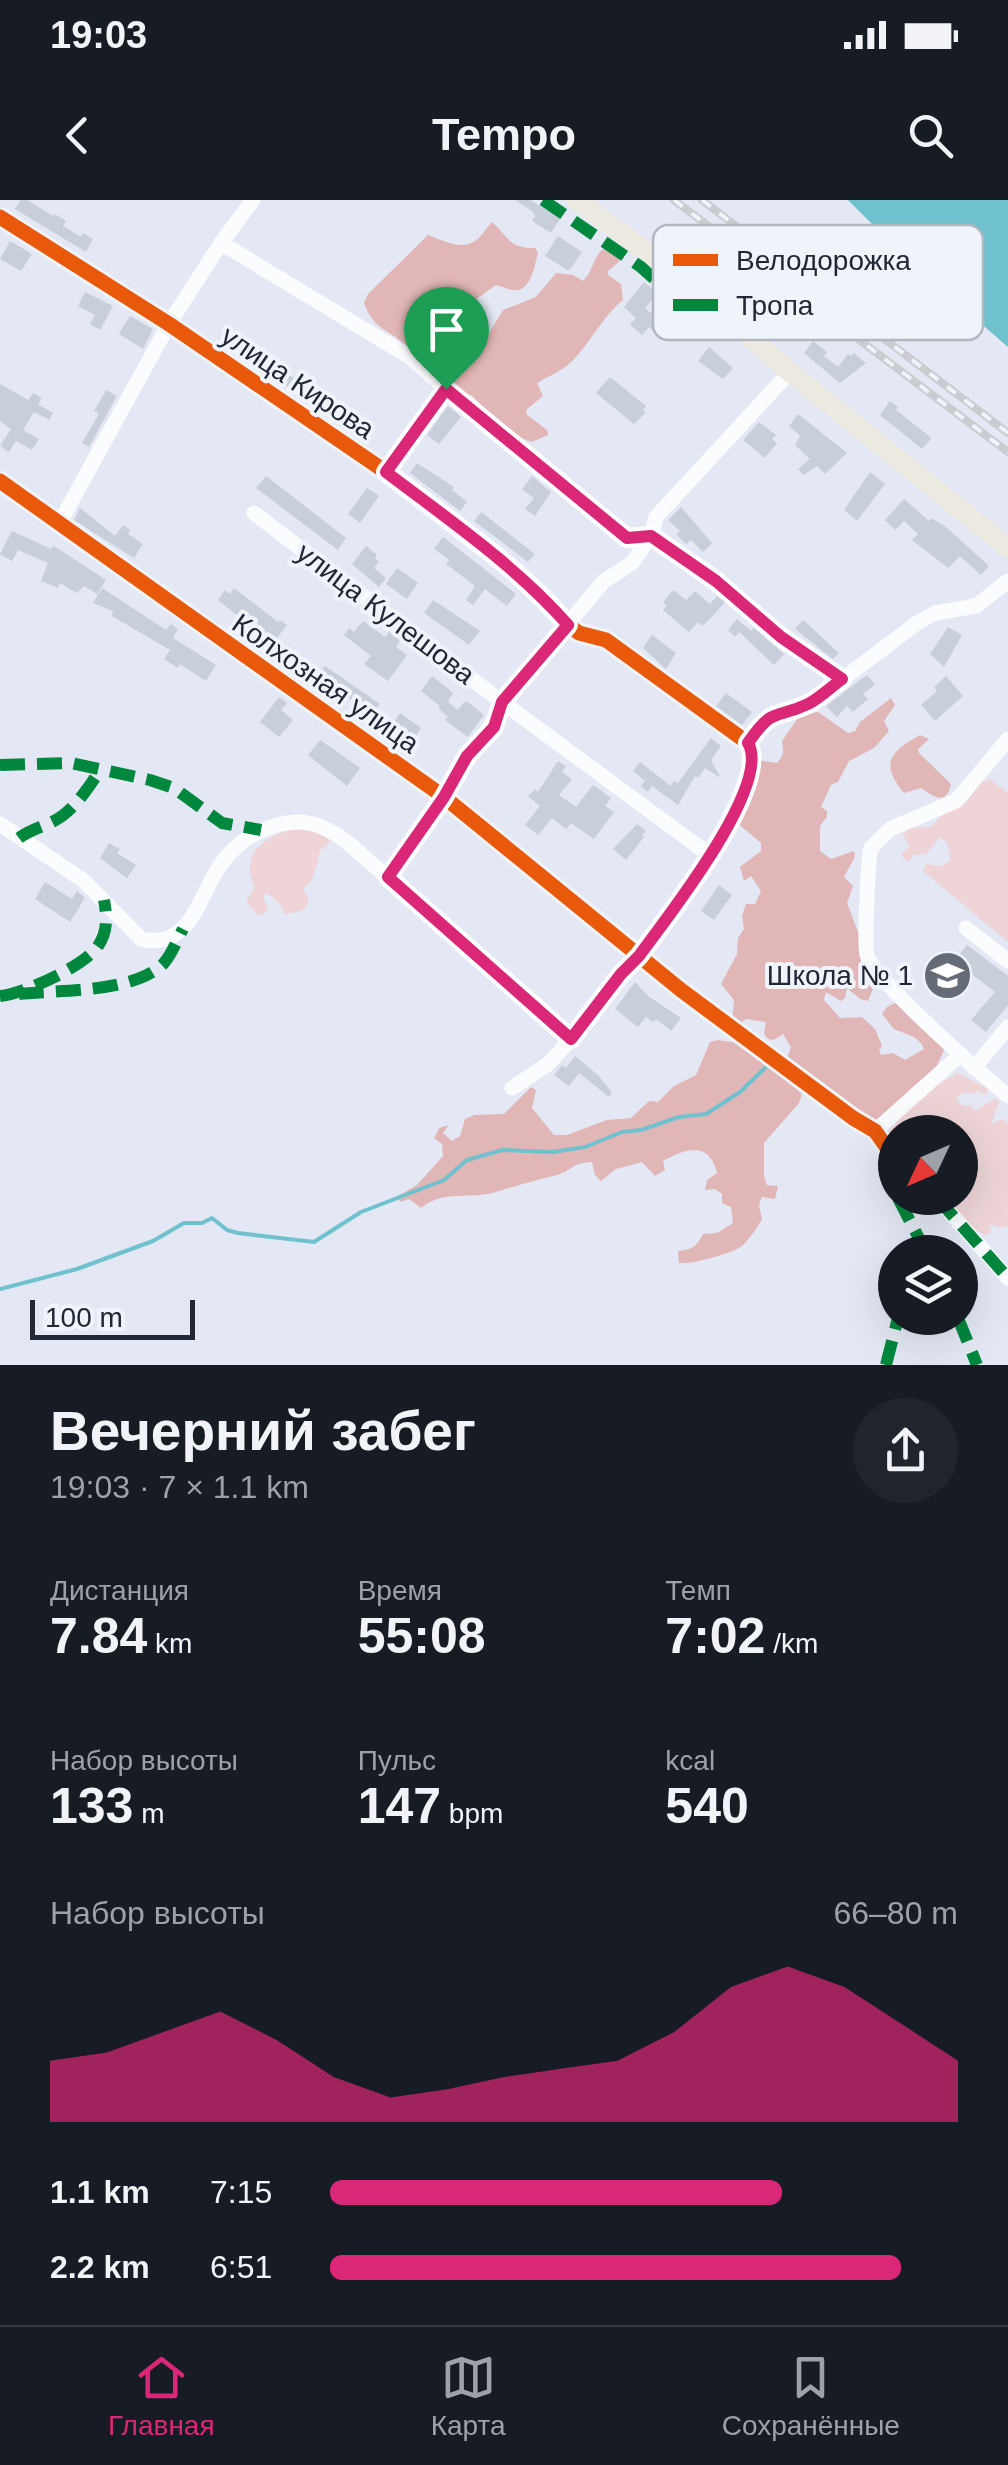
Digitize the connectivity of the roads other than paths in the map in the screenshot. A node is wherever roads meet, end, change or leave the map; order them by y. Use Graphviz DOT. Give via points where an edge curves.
graph roads {
  1 [pos="253,200"];
  2 [pos="576,200"];
  3 [pos="0,217"];
  4 [pos="221,243"];
  5 [pos="653,256"];
  6 [pos="169,324"];
  7 [pos="753,340"];
  8 [pos="790,372"];
  9 [pos="446,389"];
  10 [pos="386,472"];
  11 [pos="0,481"];
  12 [pos="254,512"];
  13 [pos="59,524"];
  14 [pos="651,536"];
  15 [pos="1008,548"];
  16 [pos="1008,581"];
  17 [pos="568,625"];
  18 [pos="842,679"];
  19 [pos="502,702"];
  20 [pos="529,722"];
  21 [pos="494,727"];
  22 [pos="1008,739"];
  23 [pos="748,743"];
  24 [pos="444,797"];
  25 [pos="0,824"];
  26 [pos="711,856"];
  27 [pos="388,877"];
  28 [pos="966,928"];
  29 [pos="639,956"];
  30 [pos="1008,961"];
  31 [pos="1008,1027"];
  32 [pos="571,1039"];
  33 [pos="960,1055"];
  34 [pos="974,1068"];
  35 [pos="512,1088"];
  36 [pos="1008,1096"];
  37 [pos="875,1131"];
  38 [pos="878,1135"];
  39 [pos="951,1215"];
  40 [pos="1008,1278"];
  1 -- 4 [label="street"];
  2 -- 5 [label="main road"];
  3 -- 6 [label="street, улица Кирова"];
  4 -- 6 [label="street"];
  4 -- 9 [label="street" via="410,357"];
  6 -- 10 [label="street, улица Кирова"];
  6 -- 13 [label="street"];
  7 -- 8 [label="main road"];
  8 -- 14 [label="street" via="656,516"];
  8 -- 15 [label="main road"];
  9 -- 10 [label="street"];
  9 -- 14 [label="street" via="627,538"];
  10 -- 17 [label="street, улица Кирова" via="507,565"];
  11 -- 13 [label="street, Колхозная улица"];
  12 -- 19 [label="street, улица Кулешова"];
  13 -- 24 [label="street, Колхозная улица"];
  14 -- 17 [label="street"];
  14 -- 18 [label="street"];
  16 -- 18 [label="street" via="976,606 926,616"];
  17 -- 19 [label="street"];
  17 -- 23 [label="street, улица Кирова" via="606,640"];
  18 -- 23 [label="street" via="811,703 770,716"];
  19 -- 20 [label="street, улица Кулешова"];
  19 -- 21 [label="street"];
  20 -- 21 [label="street" via="514,719"];
  20 -- 26 [label="street, улица Кулешова"];
  21 -- 24 [label="street" via="467,756"];
  22 -- 33 [label="street" via="956,801 890,829 871,848 867,958"];
  23 -- 26 [label="street" via="752,757 741,796"];
  24 -- 27 [label="street"];
  24 -- 29 [label="street, Колхозная улица"];
  25 -- 27 [label="street" via="84,881 142,939 164,940 183,929 219,867 247,837 289,822 312,822"];
  26 -- 29 [label="street"];
  27 -- 32 [label="street"];
  28 -- 30 [label="street"];
  29 -- 32 [label="street"];
  29 -- 37 [label="street, Колхозная улица"];
  31 -- 34 [label="street"];
  32 -- 35 [label="street"];
  33 -- 34 [label="street"];
  33 -- 37 [label="street"];
  34 -- 36 [label="street"];
  37 -- 38 [label="street, Колхозная улица"];
  39 -- 40 [label="street"];
}
